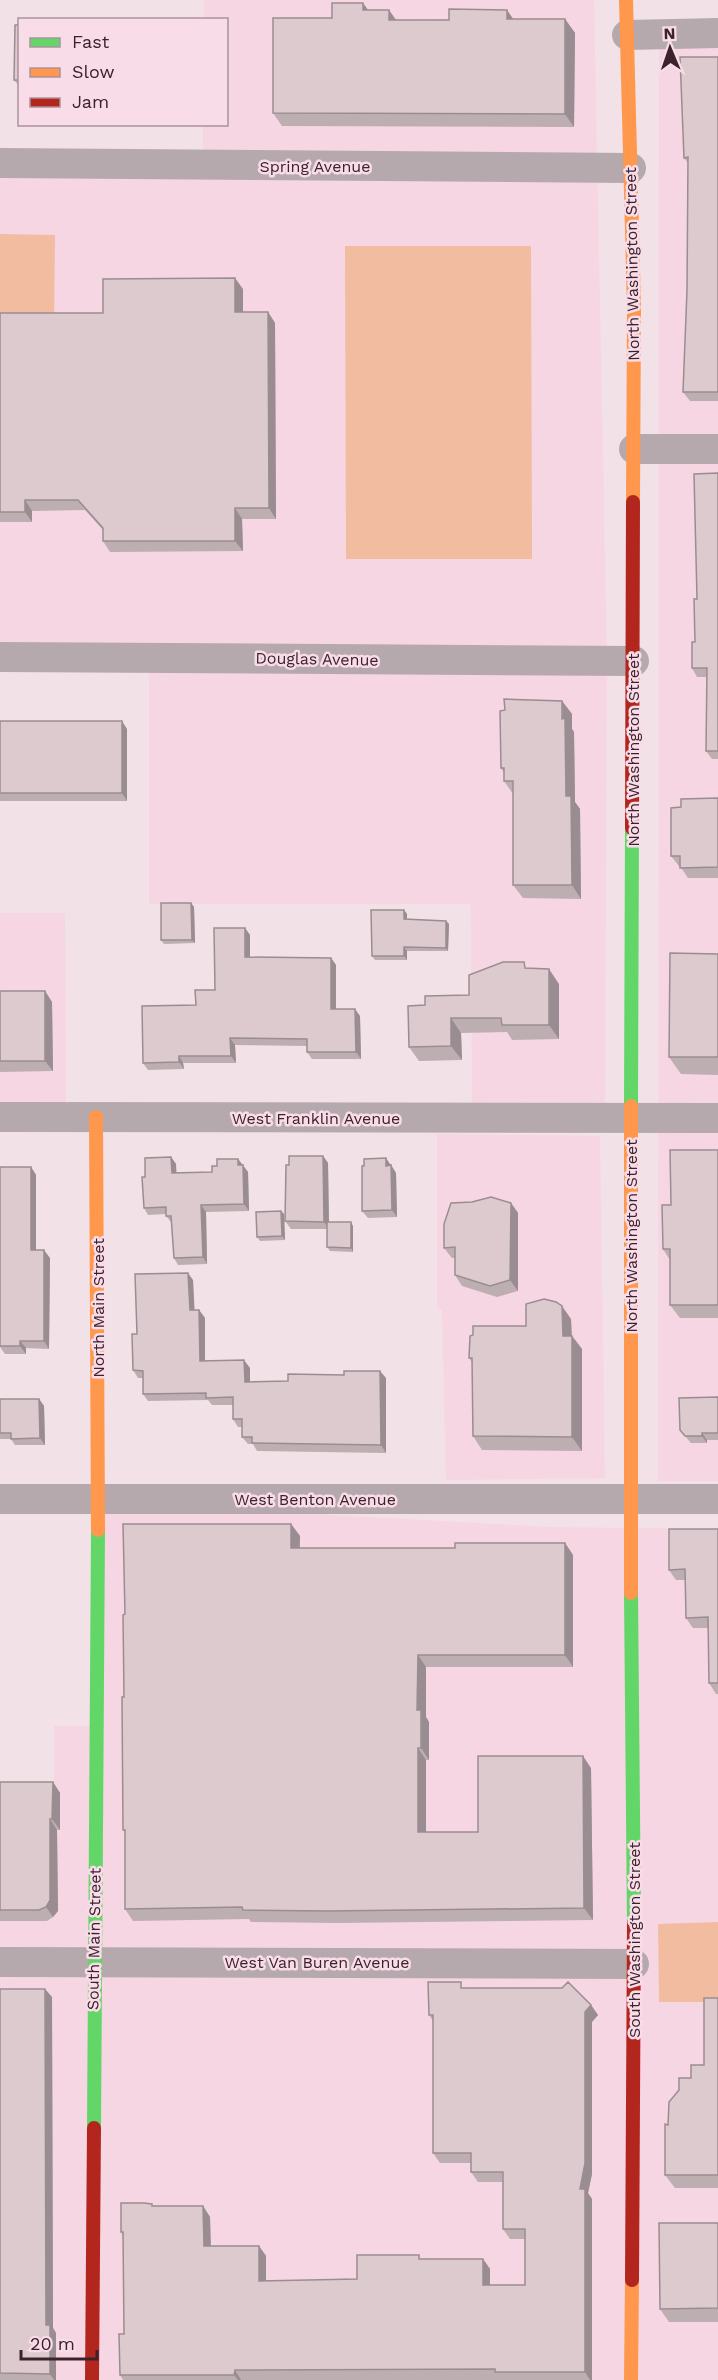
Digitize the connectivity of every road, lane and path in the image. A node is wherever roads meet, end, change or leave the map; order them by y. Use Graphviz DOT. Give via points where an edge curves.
graph roads {
  1 [pos="626,0"];
  2 [pos="718,33"];
  3 [pos="627,35"];
  4 [pos="0,163"];
  5 [pos="631,168"];
  6 [pos="634,448"];
  7 [pos="718,449"];
  8 [pos="0,657"];
  9 [pos="633,661"];
  10 [pos="0,1117"];
  11 [pos="96,1118"];
  12 [pos="632,1118"];
  13 [pos="718,1118"];
  14 [pos="0,1499"];
  15 [pos="98,1499"];
  16 [pos="631,1499"];
  17 [pos="718,1499"];
  18 [pos="0,1962"];
  19 [pos="93,1962"];
  20 [pos="634,1964"];
  21 [pos="92,2380"];
  22 [pos="631,2380"];
  1 -- 3 [label="main road, North Washington Street"];
  2 -- 3 [label="street"];
  3 -- 5 [label="main road, North Washington Street"];
  4 -- 5 [label="street, Spring Avenue"];
  5 -- 6 [label="main road, North Washington Street"];
  6 -- 7 [label="street"];
  6 -- 9 [label="main road, North Washington Street"];
  8 -- 9 [label="street, Douglas Avenue"];
  9 -- 12 [label="main road, North Washington Street"];
  10 -- 11 [label="street, West Franklin Avenue"];
  11 -- 12 [label="street, West Franklin Avenue"];
  11 -- 15 [label="main road, North Main Street"];
  12 -- 13 [label="street, West Franklin Avenue"];
  12 -- 16 [label="main road, North Washington Street"];
  14 -- 15 [label="street, West Benton Avenue"];
  15 -- 16 [label="street, West Benton Avenue"];
  15 -- 19 [label="main road, South Main Street"];
  16 -- 17 [label="street, West Benton Avenue"];
  16 -- 20 [label="main road, South Washington Street"];
  18 -- 19 [label="street, West Van Buren Avenue"];
  19 -- 20 [label="street, West Van Buren Avenue"];
  19 -- 21 [label="main road, South Main Street"];
  20 -- 22 [label="main road, South Washington Street"];
}
